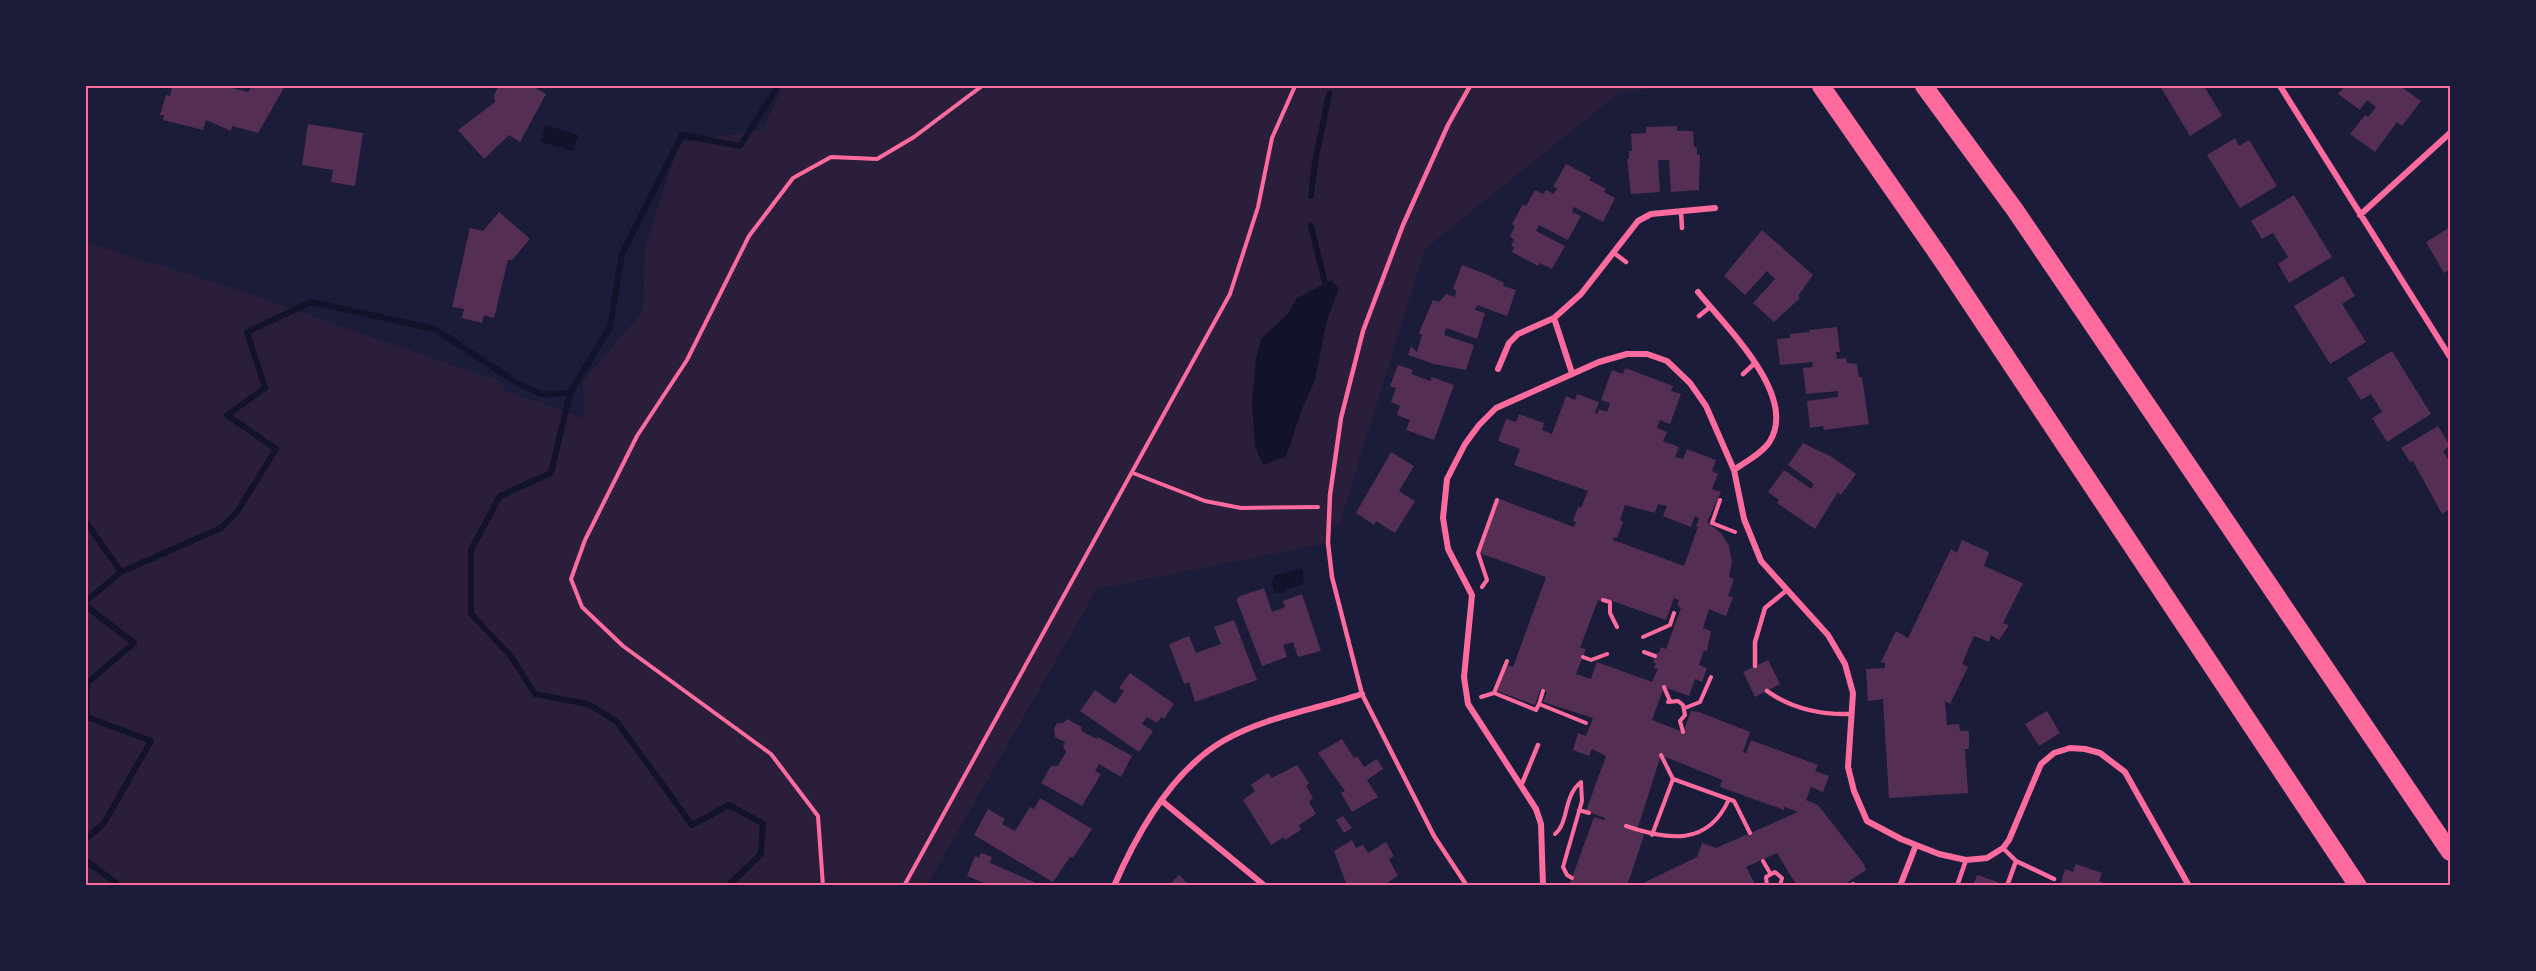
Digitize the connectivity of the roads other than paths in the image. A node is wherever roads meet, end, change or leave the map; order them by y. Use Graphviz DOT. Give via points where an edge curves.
graph roads {
  1 [pos="1470,86"];
  2 [pos="1821,86"];
  3 [pos="1924,86"];
  4 [pos="2280,86"];
  5 [pos="2451,133"];
  6 [pos="1716,208"];
  7 [pos="1681,212"];
  8 [pos="2360,216"];
  9 [pos="1682,228"];
  10 [pos="1614,253"];
  11 [pos="1626,262"];
  12 [pos="1698,292"];
  13 [pos="1710,307"];
  14 [pos="1699,316"];
  15 [pos="1554,318"];
  16 [pos="2451,357"];
  17 [pos="1754,364"];
  18 [pos="1498,369"];
  19 [pos="1572,373"];
  20 [pos="1743,374"];
  21 [pos="1734,470"];
  22 [pos="1787,590"];
  23 [pos="1755,666"];
  24 [pos="1767,691"];
  25 [pos="1362,694"];
  26 [pos="1852,714"];
  27 [pos="1538,745"];
  28 [pos="1520,788"];
  29 [pos="1162,801"];
  30 [pos="1916,845"];
  31 [pos="2003,848"];
  32 [pos="2451,852"];
  33 [pos="1966,860"];
  34 [pos="2016,861"];
  35 [pos="2054,879"];
  36 [pos="1114,885"];
  37 [pos="1265,885"];
  38 [pos="1467,885"];
  39 [pos="1544,885"];
  40 [pos="1900,885"];
  41 [pos="1957,885"];
  42 [pos="2007,885"];
  43 [pos="2189,885"];
  44 [pos="2358,885"];
  1 -- 25 [label="lane" via="1403,225 1363,331 1341,418 1328,543 1332,577"];
  2 -- 44 [label="highway" via="1942,260"];
  3 -- 32 [label="highway" via="2014,210"];
  4 -- 8 [label="street"];
  5 -- 8 [label="street"];
  6 -- 7 [label="street"];
  7 -- 9 [label="lane"];
  7 -- 10 [label="street" via="1651,214 1638,221"];
  8 -- 16 [label="street"];
  10 -- 11 [label="lane"];
  10 -- 15 [label="street" via="1581,294"];
  12 -- 13 [label="street"];
  13 -- 14 [label="lane"];
  13 -- 17 [label="street"];
  15 -- 18 [label="street" via="1518,334 1509,343"];
  15 -- 19 [label="street"];
  17 -- 20 [label="lane"];
  17 -- 21 [label="street" via="1773,396 1776,429 1769,444"];
  19 -- 21 [label="street" via="1627,354 1647,354 1667,362 1690,383 1706,406"];
  19 -- 28 [label="street" via="1496,408 1455,460 1444,497 1448,549 1472,596 1464,677 1468,704"];
  21 -- 22 [label="street" via="1748,534 1761,561"];
  22 -- 23 [label="lane" via="1765,608 1755,642"];
  22 -- 26 [label="street" via="1828,635 1845,664 1853,693"];
  24 -- 26 [label="lane" via="1783,702 1829,715"];
  25 -- 29 [label="street" via="1224,741 1188,770"];
  25 -- 38 [label="lane" via="1434,836"];
  26 -- 30 [label="street" via="1848,767 1867,821"];
  27 -- 28 [label="lane"];
  28 -- 39 [label="street" via="1536,809 1541,824"];
  29 -- 36 [label="street" via="1141,830"];
  29 -- 37 [label="street"];
  30 -- 33 [label="street"];
  30 -- 40 [label="street"];
  31 -- 33 [label="street" via="1987,858"];
  31 -- 34 [label="lane"];
  31 -- 43 [label="street" via="2041,764 2054,753 2085,749 2100,753 2125,772"];
  33 -- 41 [label="lane"];
  34 -- 35 [label="lane"];
  34 -- 42 [label="lane"];
}
